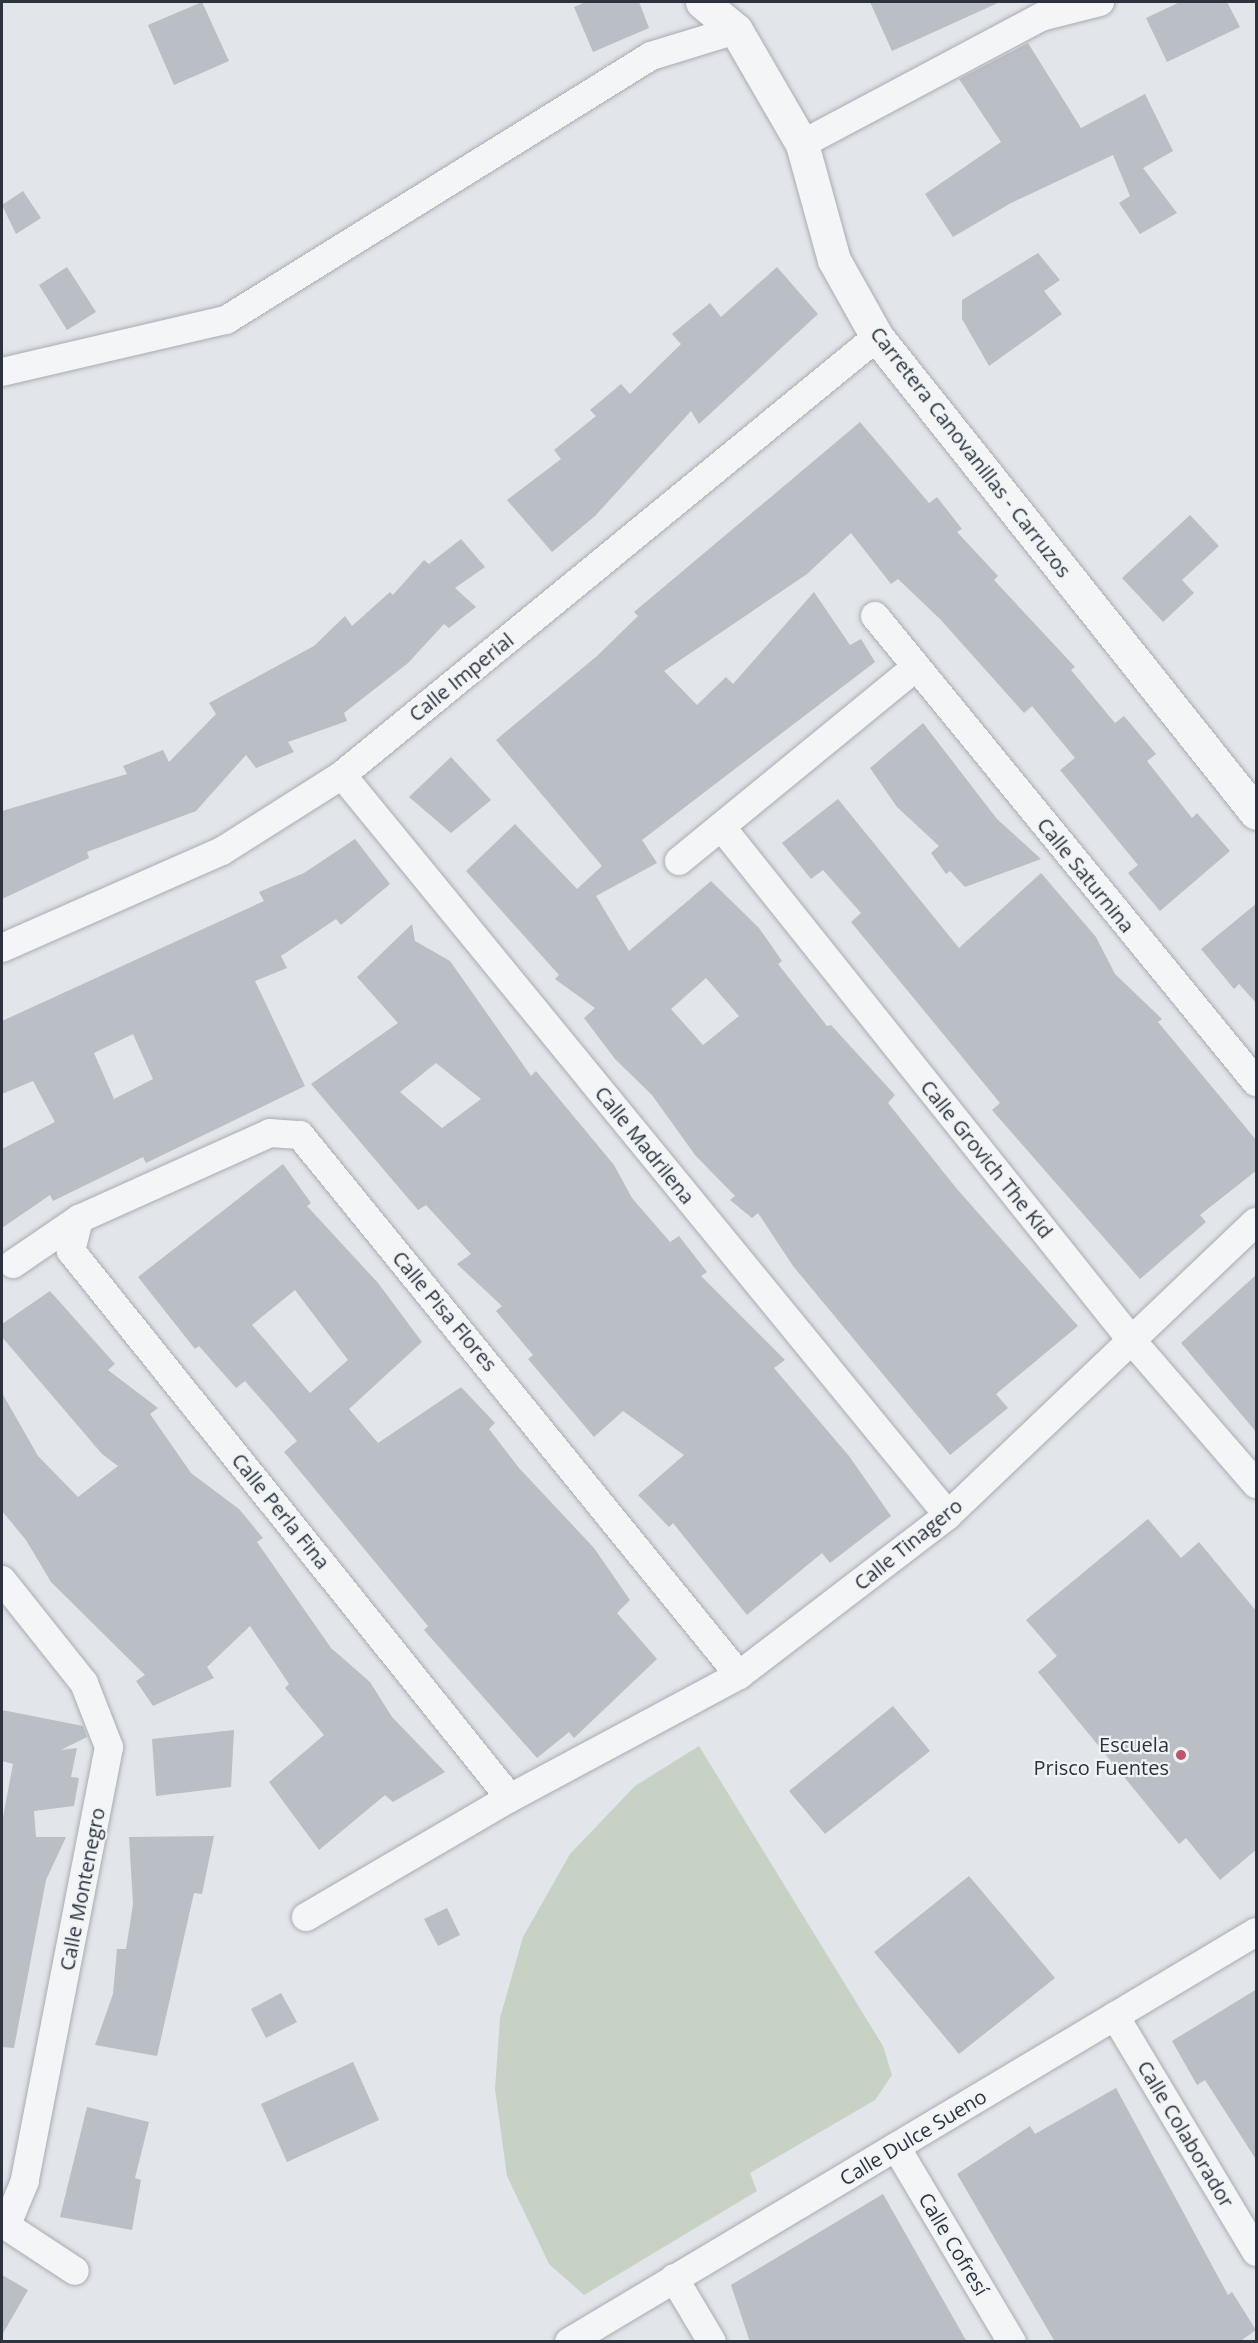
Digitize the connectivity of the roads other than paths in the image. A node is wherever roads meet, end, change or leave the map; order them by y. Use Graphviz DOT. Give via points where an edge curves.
graph roads {
  1 [pos="702,2"];
  2 [pos="1100,2"];
  3 [pos="736,30"];
  4 [pos="802,144"];
  5 [pos="877,337"];
  6 [pos="2,372"];
  7 [pos="875,616"];
  8 [pos="916,667"];
  9 [pos="342,775"];
  10 [pos="1257,813"];
  11 [pos="723,829"];
  12 [pos="680,861"];
  13 [pos="2,948"];
  14 [pos="1257,1082"];
  15 [pos="79,1219"];
  16 [pos="1257,1222"];
  17 [pos="13,1264"];
  18 [pos="1133,1342"];
  19 [pos="1257,1484"];
  20 [pos="948,1515"];
  21 [pos="2,1580"];
  22 [pos="739,1675"];
  23 [pos="510,1798"];
  24 [pos="306,1917"];
  25 [pos="1257,1932"];
  26 [pos="1115,2016"];
  27 [pos="896,2147"];
  28 [pos="4,2224"];
  29 [pos="1257,2252"];
  30 [pos="75,2271"];
  31 [pos="674,2278"];
  32 [pos="569,2342"];
  33 [pos="712,2342"];
  34 [pos="1012,2342"];
  1 -- 3 [label="street, Carretera Canovanillas - Carruzos"];
  2 -- 4 [label="street" via="1041,17"];
  3 -- 4 [label="street, Carretera Canovanillas - Carruzos"];
  3 -- 6 [label="street" via="651,56 226,320"];
  4 -- 5 [label="street, Carretera Canovanillas - Carruzos" via="834,260"];
  5 -- 9 [label="street, Calle Imperial"];
  5 -- 10 [label="street, Carretera Canovanillas - Carruzos"];
  7 -- 8 [label="street, Calle Saturnina"];
  8 -- 11 [label="street"];
  8 -- 14 [label="street, Calle Saturnina"];
  9 -- 13 [label="street, Calle Imperial" via="222,851"];
  9 -- 20 [label="street, Calle Madrilena"];
  11 -- 12 [label="street"];
  11 -- 18 [label="street, Calle Grovich The Kid"];
  15 -- 17 [label="street, Calle Pisa Flores"];
  15 -- 22 [label="street, Calle Pisa Flores" via="270,1133 300,1135"];
  15 -- 23 [label="street, Calle Perla Fina" via="71,1251"];
  16 -- 18 [label="street, Calle Tinagero"];
  18 -- 19 [label="street, Calle Grovich The Kid"];
  18 -- 20 [label="street, Calle Tinagero"];
  20 -- 22 [label="street, Calle Tinagero"];
  21 -- 28 [label="street, Calle Montenegro" via="84,1683 109,1747 25,2181"];
  22 -- 23 [label="street, Calle Tinagero"];
  23 -- 24 [label="street, Calle Tinagero"];
  25 -- 26 [label="street, Calle Dulce Sueno"];
  26 -- 27 [label="street, Calle Dulce Sueno"];
  26 -- 29 [label="street, Calle Colaborador"];
  27 -- 31 [label="street, Calle Dulce Sueno"];
  27 -- 34 [label="street, Calle Cofresí"];
  28 -- 30 [label="street"];
  31 -- 32 [label="street, Calle Dulce Sueno"];
  31 -- 33 [label="street"];
}
